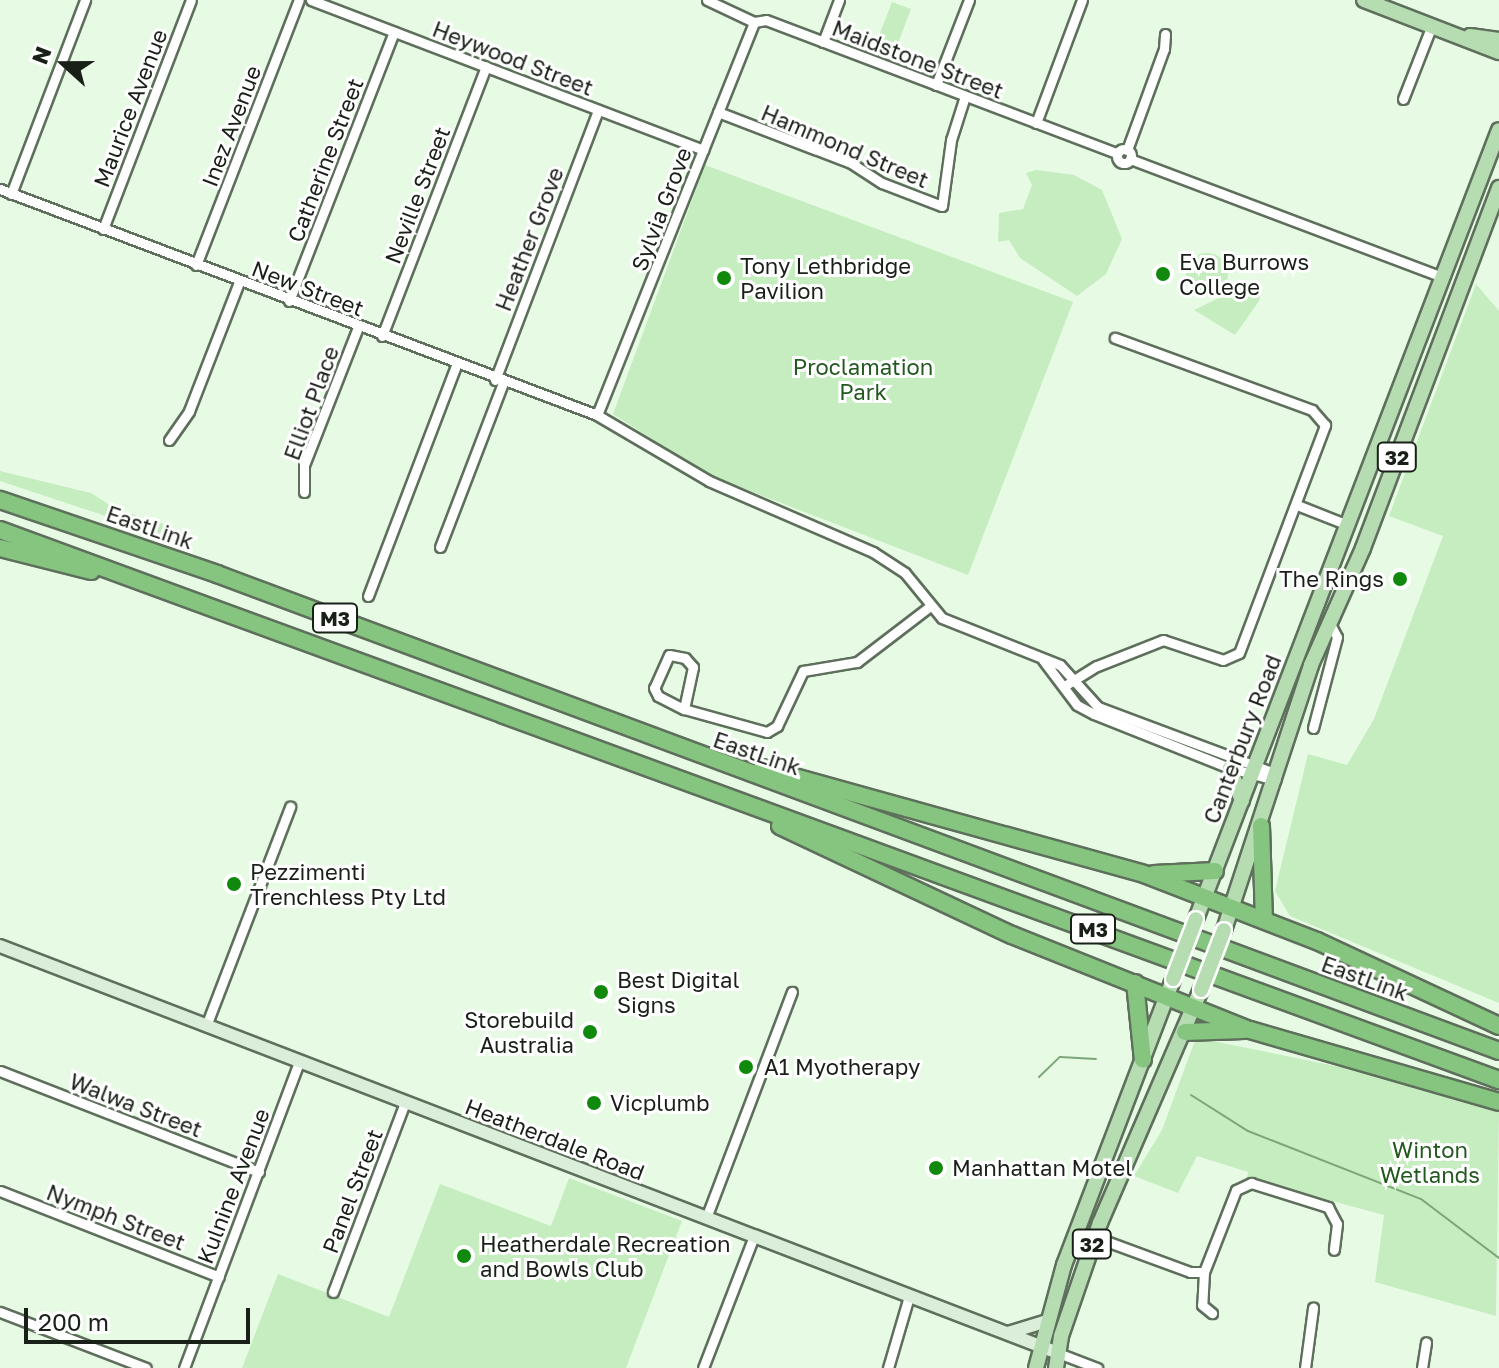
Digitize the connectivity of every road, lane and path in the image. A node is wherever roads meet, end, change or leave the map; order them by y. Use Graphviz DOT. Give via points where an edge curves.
graph roads {
  1 [pos="85,0"];
  2 [pos="191,0"];
  3 [pos="299,0"];
  4 [pos="311,0"];
  5 [pos="839,0"];
  6 [pos="969,0"];
  7 [pos="1082,0"];
  8 [pos="1364,0"];
  9 [pos="714,1"];
  10 [pos="754,22"];
  11 [pos="1432,25"];
  12 [pos="394,32"];
  13 [pos="1165,34"];
  14 [pos="1457,34"];
  15 [pos="1499,40"];
  16 [pos="823,42"];
  17 [pos="1499,52"];
  18 [pos="486,66"];
  19 [pos="936,85"];
  20 [pos="965,96"];
  21 [pos="1403,99"];
  22 [pos="598,110"];
  23 [pos="718,112"];
  24 [pos="1036,123"];
  25 [pos="1499,130"];
  26 [pos="703,150"];
  27 [pos="1125,154"];
  28 [pos="1499,188"];
  29 [pos="0,189"];
  30 [pos="11,194"];
  31 [pos="103,229"];
  32 [pos="196,265"];
  33 [pos="239,282"];
  34 [pos="1440,283"];
  35 [pos="1463,283"];
  36 [pos="289,301"];
  37 [pos="358,327"];
  38 [pos="382,336"];
  39 [pos="1115,338"];
  40 [pos="456,365"];
  41 [pos="499,381"];
  42 [pos="599,412"];
  43 [pos="169,440"];
  44 [pos="304,492"];
  45 [pos="0,500"];
  46 [pos="1297,505"];
  47 [pos="0,530"];
  48 [pos="1345,532"];
  49 [pos="440,547"];
  50 [pos="0,548"];
  51 [pos="1363,548"];
  52 [pos="174,592"];
  53 [pos="368,596"];
  54 [pos="929,607"];
  55 [pos="1329,622"];
  56 [pos="1069,683"];
  57 [pos="684,709"];
  58 [pos="1313,728"];
  59 [pos="667,745"];
  60 [pos="1230,768"];
  61 [pos="1254,771"];
  62 [pos="1276,777"];
  63 [pos="685,782"];
  64 [pos="1242,801"];
  65 [pos="290,807"];
  66 [pos="1261,826"];
  67 [pos="1215,871"];
  68 [pos="1144,874"];
  69 [pos="1205,897"];
  70 [pos="1233,908"];
  71 [pos="1264,920"];
  72 [pos="0,946"];
  73 [pos="1135,983"];
  74 [pos="1170,987"];
  75 [pos="792,992"];
  76 [pos="1198,997"];
  77 [pos="206,1026"];
  78 [pos="1499,1026"];
  79 [pos="1250,1030"];
  80 [pos="1185,1032"];
  81 [pos="1499,1051"];
  82 [pos="1143,1060"];
  83 [pos="299,1062"];
  84 [pos="0,1071"];
  85 [pos="1499,1080"];
  86 [pos="405,1102"];
  87 [pos="1499,1102"];
  88 [pos="259,1172"];
  89 [pos="0,1191"];
  90 [pos="706,1218"];
  91 [pos="754,1236"];
  92 [pos="1095,1237"];
  93 [pos="1334,1250"];
  94 [pos="1204,1272"];
  95 [pos="219,1277"];
  96 [pos="333,1292"];
  97 [pos="909,1296"];
  98 [pos="1313,1308"];
  99 [pos="0,1312"];
  100 [pos="1212,1313"];
  101 [pos="1047,1321"];
  102 [pos="1008,1333"];
  103 [pos="1426,1342"];
  104 [pos="1041,1346"];
  105 [pos="1057,1361"];
  106 [pos="146,1368"];
  107 [pos="184,1368"];
  108 [pos="703,1368"];
  109 [pos="888,1368"];
  110 [pos="1036,1368"];
  111 [pos="1097,1368"];
  112 [pos="1305,1368"];
  113 [pos="1422,1368"];
  1 -- 30 [label="street"];
  2 -- 31 [label="street, Maurice Avenue"];
  3 -- 32 [label="street, Inez Avenue"];
  4 -- 12 [label="street, Heywood Street"];
  5 -- 16 [label="street"];
  6 -- 19 [label="street"];
  7 -- 24 [label="street"];
  8 -- 11 [label="main road"];
  9 -- 10 [label="street, Maidstone Street"];
  10 -- 16 [label="street, Maidstone Street" via="766,20"];
  10 -- 23 [label="street, Sylvia Grove"];
  11 -- 14 [label="main road"];
  11 -- 21 [label="street"];
  12 -- 18 [label="street, Heywood Street"];
  12 -- 36 [label="street, Catherine Street"];
  13 -- 27 [label="street"];
  14 -- 15 [label="main road"];
  14 -- 17 [label="main road"];
  16 -- 19 [label="street, Maidstone Street"];
  18 -- 22 [label="street, Heywood Street"];
  18 -- 38 [label="street, Neville Street"];
  19 -- 20 [label="street, Maidstone Street"];
  20 -- 23 [label="street, Hammond Street" via="951,140 942,206 882,183 851,163"];
  20 -- 24 [label="street, Maidstone Street"];
  22 -- 26 [label="street, Heywood Street"];
  22 -- 41 [label="street, Heather Grove"];
  23 -- 26 [label="street, Sylvia Grove"];
  24 -- 27 [label="street, Maidstone Street"];
  25 -- 34 [label="main road, Canterbury Road / 32"];
  26 -- 42 [label="street, Sylvia Grove"];
  27 -- 34 [label="street, Maidstone Street"];
  28 -- 35 [label="main road, Canterbury Road / 32"];
  29 -- 30 [label="street, New Street"];
  30 -- 31 [label="street, New Street"];
  31 -- 32 [label="street, New Street"];
  32 -- 33 [label="street, New Street"];
  33 -- 36 [label="street, New Street"];
  33 -- 43 [label="street" via="189,411"];
  34 -- 35 [label="main road"];
  34 -- 48 [label="main road, Canterbury Road / 32"];
  35 -- 51 [label="main road, Canterbury Road / 32"];
  36 -- 37 [label="street, New Street"];
  37 -- 38 [label="street, New Street"];
  37 -- 44 [label="street, Elliot Place" via="304,465"];
  38 -- 40 [label="street, New Street"];
  39 -- 46 [label="street" via="1320,414 1324,432"];
  40 -- 41 [label="street, New Street"];
  40 -- 53 [label="street"];
  41 -- 42 [label="street, New Street"];
  41 -- 49 [label="street, Heather Grove"];
  42 -- 54 [label="street, New Street" via="696,474 873,552 905,573"];
  45 -- 59 [label="highway, EastLink / M3" via="217,574"];
  46 -- 48 [label="street"];
  46 -- 56 [label="street" via="1243,648 1235,656 1223,660 1163,640"];
  47 -- 52 [label="highway, M3"];
  48 -- 51 [label="main road"];
  48 -- 61 [label="main road, Canterbury Road / 32"];
  50 -- 52 [label="highway"];
  51 -- 55 [label="main road, Canterbury Road / 32"];
  52 -- 63 [label="highway, M3"];
  54 -- 56 [label="street" via="956,625 1037,656"];
  54 -- 57 [label="street" via="857,662 803,671 777,726 767,732"];
  55 -- 58 [label="street, Canterbury Road" via="1337,637"];
  55 -- 62 [label="main road, Canterbury Road / 32"];
  56 -- 60 [label="street" via="1077,705 1094,714"];
  56 -- 61 [label="street" via="1098,707"];
  57 -- 57 [label="street" via="693,667 685,658 669,655 654,688 658,696"];
  59 -- 68 [label="highway" via="858,792"];
  59 -- 81 [label="highway, EastLink / M3"];
  60 -- 61 [label="street"];
  60 -- 64 [label="main road"];
  61 -- 62 [label="street"];
  61 -- 64 [label="main road, Canterbury Road / 32"];
  62 -- 66 [label="main road, Canterbury Road / 32"];
  63 -- 73 [label="highway" via="974,919"];
  63 -- 85 [label="highway, M3"];
  64 -- 67 [label="main road, Canterbury Road / 32"];
  65 -- 77 [label="street"];
  66 -- 70 [label="main road, Canterbury Road / 32"];
  66 -- 71 [label="highway"];
  67 -- 68 [label="highway"];
  67 -- 69 [label="main road, Canterbury Road / 32"];
  68 -- 69 [label="highway"];
  69 -- 70 [label="highway"];
  69 -- 74 [label="main road, Canterbury Road / 32, bridge"];
  70 -- 71 [label="highway"];
  70 -- 76 [label="main road, Canterbury Road / 32, bridge"];
  71 -- 78 [label="highway"];
  72 -- 77 [label="main road, Heatherdale Road"];
  73 -- 74 [label="highway"];
  73 -- 82 [label="highway"];
  74 -- 76 [label="highway"];
  74 -- 82 [label="main road, Canterbury Road / 32"];
  75 -- 90 [label="street"];
  76 -- 79 [label="highway"];
  76 -- 80 [label="main road, Canterbury Road / 32"];
  77 -- 83 [label="main road, Heatherdale Road"];
  79 -- 80 [label="highway"];
  79 -- 87 [label="highway"];
  80 -- 92 [label="main road, Canterbury Road / 32"];
  82 -- 101 [label="main road, Canterbury Road / 32"];
  83 -- 86 [label="main road, Heatherdale Road"];
  83 -- 88 [label="street, Kulnine Avenue"];
  84 -- 88 [label="street, Walwa Street"];
  86 -- 90 [label="main road, Heatherdale Road"];
  86 -- 96 [label="street, Panel Street"];
  88 -- 95 [label="street, Kulnine Avenue"];
  89 -- 95 [label="street, Nymph Street"];
  90 -- 91 [label="main road, Heatherdale Road"];
  91 -- 97 [label="main road, Heatherdale Road"];
  91 -- 108 [label="street"];
  92 -- 94 [label="street" via="1190,1272"];
  92 -- 105 [label="main road, Canterbury Road / 32"];
  93 -- 94 [label="street" via="1337,1224 1328,1207 1251,1183 1236,1190"];
  94 -- 100 [label="street" via="1202,1305"];
  95 -- 107 [label="street, Kulnine Avenue"];
  97 -- 102 [label="main road, Heatherdale Road"];
  97 -- 109 [label="street"];
  98 -- 112 [label="street"];
  99 -- 106 [label="street"];
  101 -- 102 [label="main road"];
  101 -- 104 [label="main road, Canterbury Road / 32"];
  102 -- 104 [label="main road, Heatherdale Road"];
  103 -- 113 [label="street"];
  104 -- 105 [label="main road, Heatherdale Road"];
  104 -- 110 [label="main road, Canterbury Road / 32"];
  105 -- 111 [label="street, Heatherdale Road"];
}
